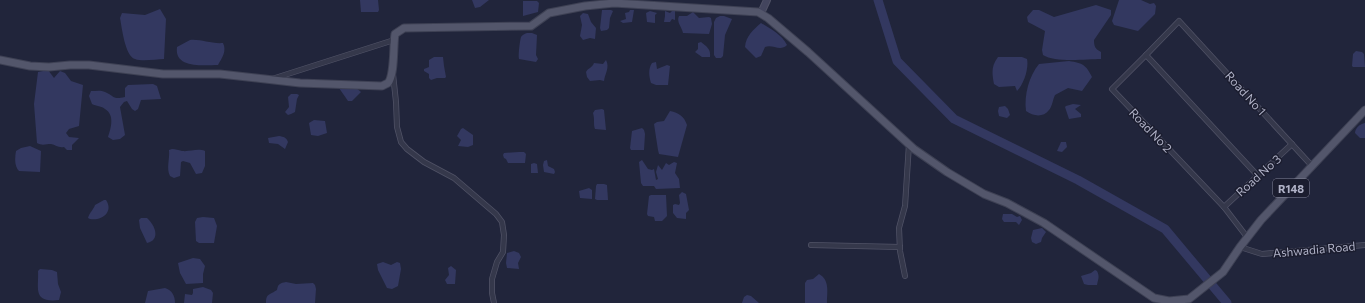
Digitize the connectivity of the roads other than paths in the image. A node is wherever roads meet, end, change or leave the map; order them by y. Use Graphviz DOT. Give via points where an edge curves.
graph roads {
  1 [pos="767,0"];
  2 [pos="761,13"];
  3 [pos="394,40"];
  4 [pos="1146,55"];
  5 [pos="0,60"];
  6 [pos="393,72"];
  7 [pos="270,79"];
  8 [pos="1365,110"];
  9 [pos="909,144"];
  10 [pos="1292,144"];
  11 [pos="1312,166"];
  12 [pos="1258,176"];
  13 [pos="1224,207"];
  14 [pos="1247,237"];
  15 [pos="1365,244"];
  16 [pos="811,245"];
  17 [pos="1240,246"];
  18 [pos="900,247"];
  19 [pos="905,276"];
  20 [pos="1172,302"];
  21 [pos="494,303"];
  1 -- 2 [label="main road"];
  2 -- 3 [label="main road, R148" via="748,10 614,2 549,13 531,26 404,28 395,34"];
  2 -- 9 [label="main road, R148"];
  3 -- 6 [label="main road"];
  3 -- 7 [label="street"];
  4 -- 10 [label="street, Road No 1" via="1179,21"];
  4 -- 12 [label="street"];
  4 -- 13 [label="street, Road No 2" via="1112,89"];
  5 -- 7 [label="main road" via="30,66 89,65 163,74 220,74"];
  6 -- 7 [label="main road" via="388,82 382,86 300,83"];
  6 -- 21 [label="street" via="397,127 401,142 424,162 454,178 502,222 503,252 492,279"];
  8 -- 11 [label="main road, R148"];
  9 -- 18 [label="street" via="905,206 899,228"];
  9 -- 20 [label="main road, R148" via="947,172 984,194 1044,223 1154,298"];
  10 -- 11 [label="street, Road No 1"];
  10 -- 12 [label="street, Road No 3"];
  11 -- 14 [label="main road, R148"];
  12 -- 13 [label="street, Road No 3"];
  13 -- 14 [label="street"];
  14 -- 17 [label="main road, R148"];
  15 -- 17 [label="street, Ashwadia Road" via="1262,254"];
  16 -- 18 [label="street"];
  17 -- 20 [label="main road, R148" via="1223,272 1189,299"];
  18 -- 19 [label="street"];
}
